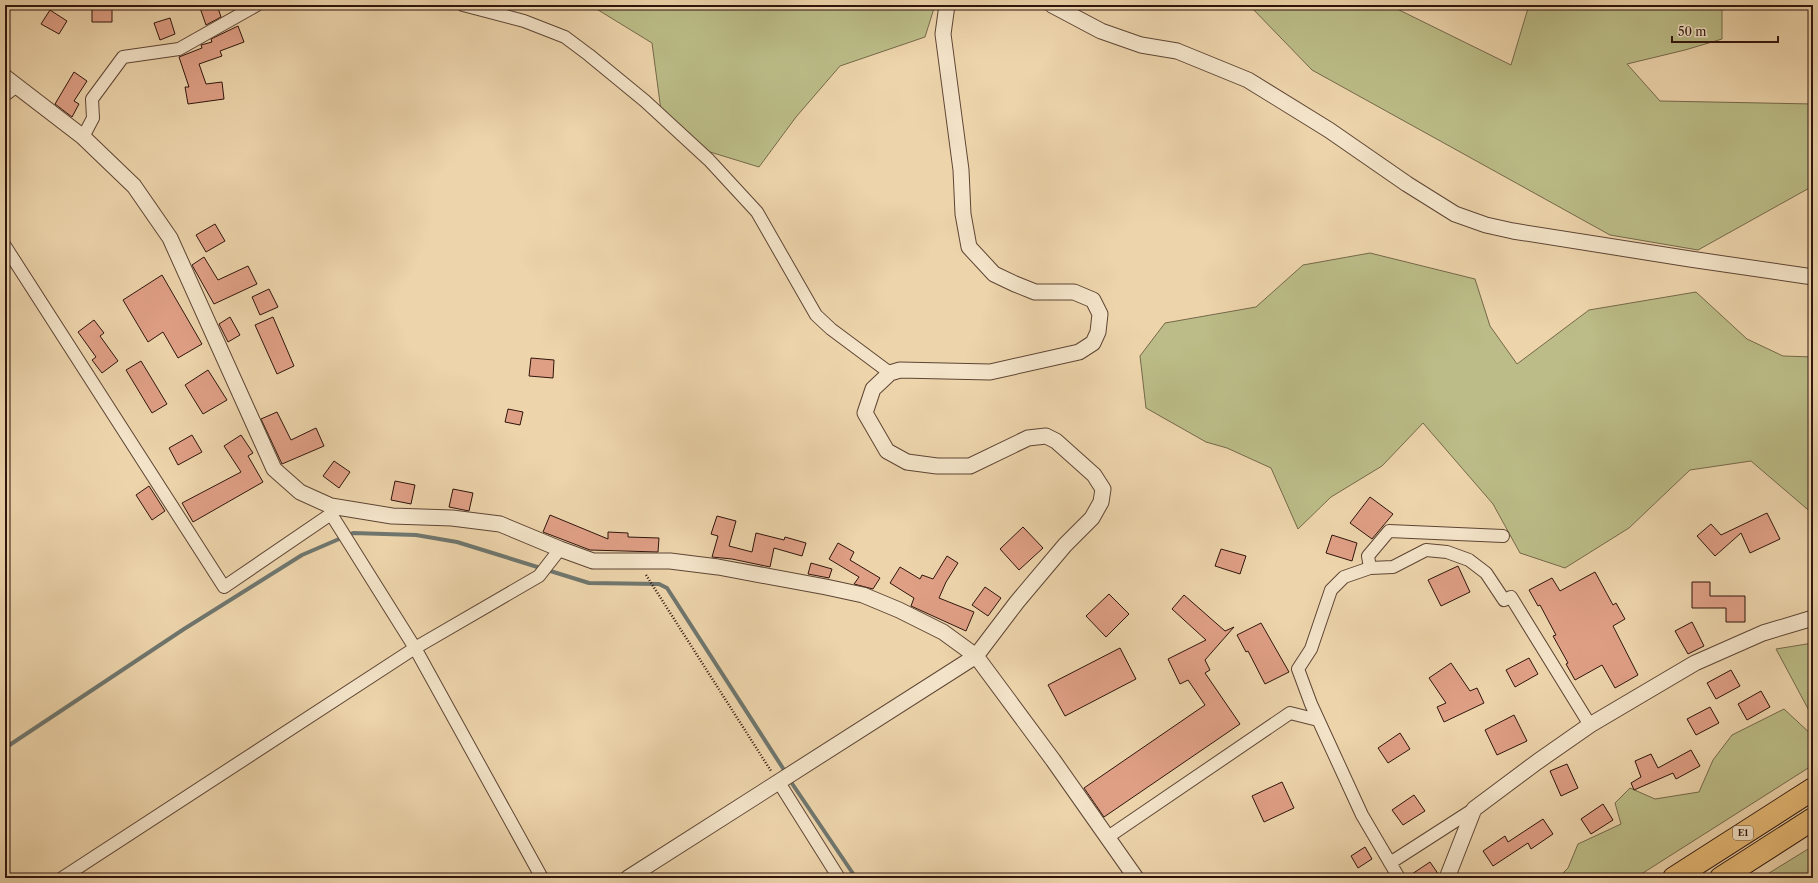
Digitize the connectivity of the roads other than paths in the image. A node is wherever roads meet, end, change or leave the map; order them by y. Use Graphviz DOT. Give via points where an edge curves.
graph roads {
  1 [pos="257,5"];
  2 [pos="463,5"];
  3 [pos="947,5"];
  4 [pos="1052,5"];
  5 [pos="9,86"];
  6 [pos="83,137"];
  7 [pos="5,246"];
  8 [pos="1813,277"];
  9 [pos="890,373"];
  10 [pos="331,510"];
  11 [pos="1503,536"];
  12 [pos="557,553"];
  13 [pos="1370,568"];
  14 [pos="1813,618"];
  15 [pos="416,648"];
  16 [pos="976,656"];
  17 [pos="1318,720"];
  18 [pos="1590,725"];
  19 [pos="779,781"];
  20 [pos="1813,789"];
  21 [pos="1474,809"];
  22 [pos="1813,820"];
  23 [pos="1108,837"];
  24 [pos="1390,863"];
  25 [pos="1395,877"];
  26 [pos="62,878"];
  27 [pos="542,878"];
  28 [pos="628,878"];
  29 [pos="839,878"];
  30 [pos="1136,878"];
  31 [pos="1447,878"];
  32 [pos="1674,878"];
  33 [pos="1721,878"];
  1 -- 6 [label="street" via="179,48 122,57 92,99 93,118"];
  2 -- 9 [label="street" via="524,21 564,38 645,101 709,160 757,212 816,315"];
  3 -- 9 [label="street" via="943,34 969,247 994,274 1015,284 1035,292 1074,292 1093,300 1100,314 1098,332 1092,343 1079,352 990,372 900,370"];
  4 -- 8 [label="street" via="1101,31 1141,45 1177,51 1248,80 1329,130 1455,214 1513,231"];
  5 -- 6 [label="street"];
  6 -- 10 [label="street" via="134,186 170,238 274,469 300,492"];
  7 -- 10 [label="street" via="224,587"];
  9 -- 16 [label="street" via="873,389 865,413 887,451 907,462 937,466 970,466 1028,438 1046,436 1056,441 1094,475 1103,489 1101,502 1092,518 1031,585"];
  10 -- 12 [label="street" via="452,518 500,524"];
  10 -- 15 [label="street" via="350,545"];
  11 -- 13 [label="street" via="1389,531 1368,556"];
  12 -- 15 [label="street" via="539,576"];
  12 -- 16 [label="street" via="593,561 670,561 718,567 863,595 943,632"];
  13 -- 17 [label="street" via="1344,577 1331,590 1311,648 1298,669"];
  13 -- 18 [label="street" via="1393,567 1426,550 1447,552 1469,560 1486,573 1504,600 1511,597"];
  14 -- 18 [label="street" via="1763,632 1695,663"];
  15 -- 26 [label="street"];
  15 -- 27 [label="street"];
  16 -- 19 [label="street"];
  16 -- 23 [label="street"];
  17 -- 23 [label="street" via="1290,713"];
  17 -- 24 [label="street" via="1362,815"];
  18 -- 21 [label="street"];
  19 -- 28 [label="street"];
  19 -- 29 [label="street"];
  20 -- 32 [label="highway, E1"];
  21 -- 24 [label="street"];
  21 -- 31 [label="street"];
  22 -- 33 [label="highway, E1"];
  23 -- 30 [label="street"];
  24 -- 25 [label="street"];
}
